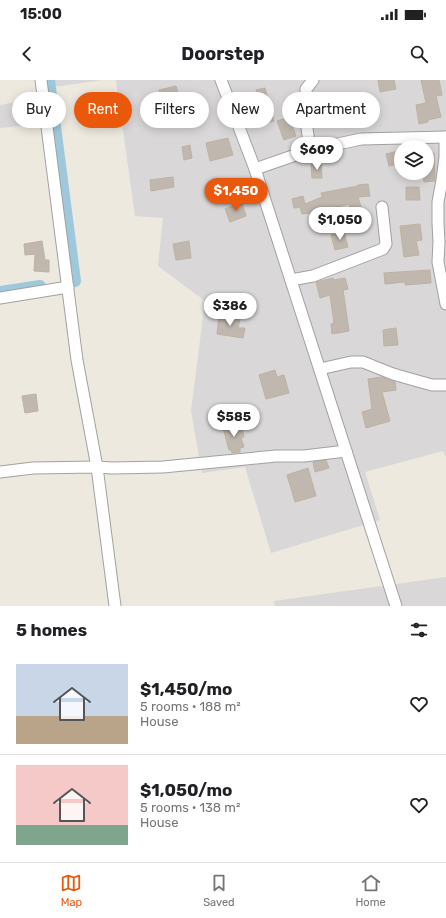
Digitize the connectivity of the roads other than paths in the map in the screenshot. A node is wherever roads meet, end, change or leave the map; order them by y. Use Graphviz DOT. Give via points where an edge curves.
graph roads {
  1 [pos="41,80"];
  2 [pos="221,80"];
  3 [pos="313,80"];
  4 [pos="446,137"];
  5 [pos="310,150"];
  6 [pos="255,169"];
  7 [pos="382,207"];
  8 [pos="291,280"];
  9 [pos="68,287"];
  10 [pos="0,298"];
  11 [pos="446,304"];
  12 [pos="320,369"];
  13 [pos="446,385"];
  14 [pos="346,451"];
  15 [pos="104,468"];
  16 [pos="0,472"];
  17 [pos="115,606"];
  18 [pos="396,606"];
  1 -- 9 [label="street"];
  2 -- 6 [label="street"];
  3 -- 5 [label="street" via="306,89"];
  4 -- 5 [label="street" via="361,139"];
  4 -- 11 [label="street" via="438,202 438,262"];
  5 -- 6 [label="street"];
  6 -- 8 [label="street"];
  7 -- 8 [label="street" via="386,244 384,249 313,276"];
  8 -- 12 [label="street"];
  9 -- 10 [label="street"];
  9 -- 15 [label="street" via="78,360"];
  12 -- 13 [label="street" via="363,362 432,385"];
  12 -- 14 [label="street"];
  14 -- 15 [label="street" via="163,467"];
  14 -- 18 [label="street"];
  15 -- 16 [label="street" via="33,468"];
  15 -- 17 [label="street"];
}
